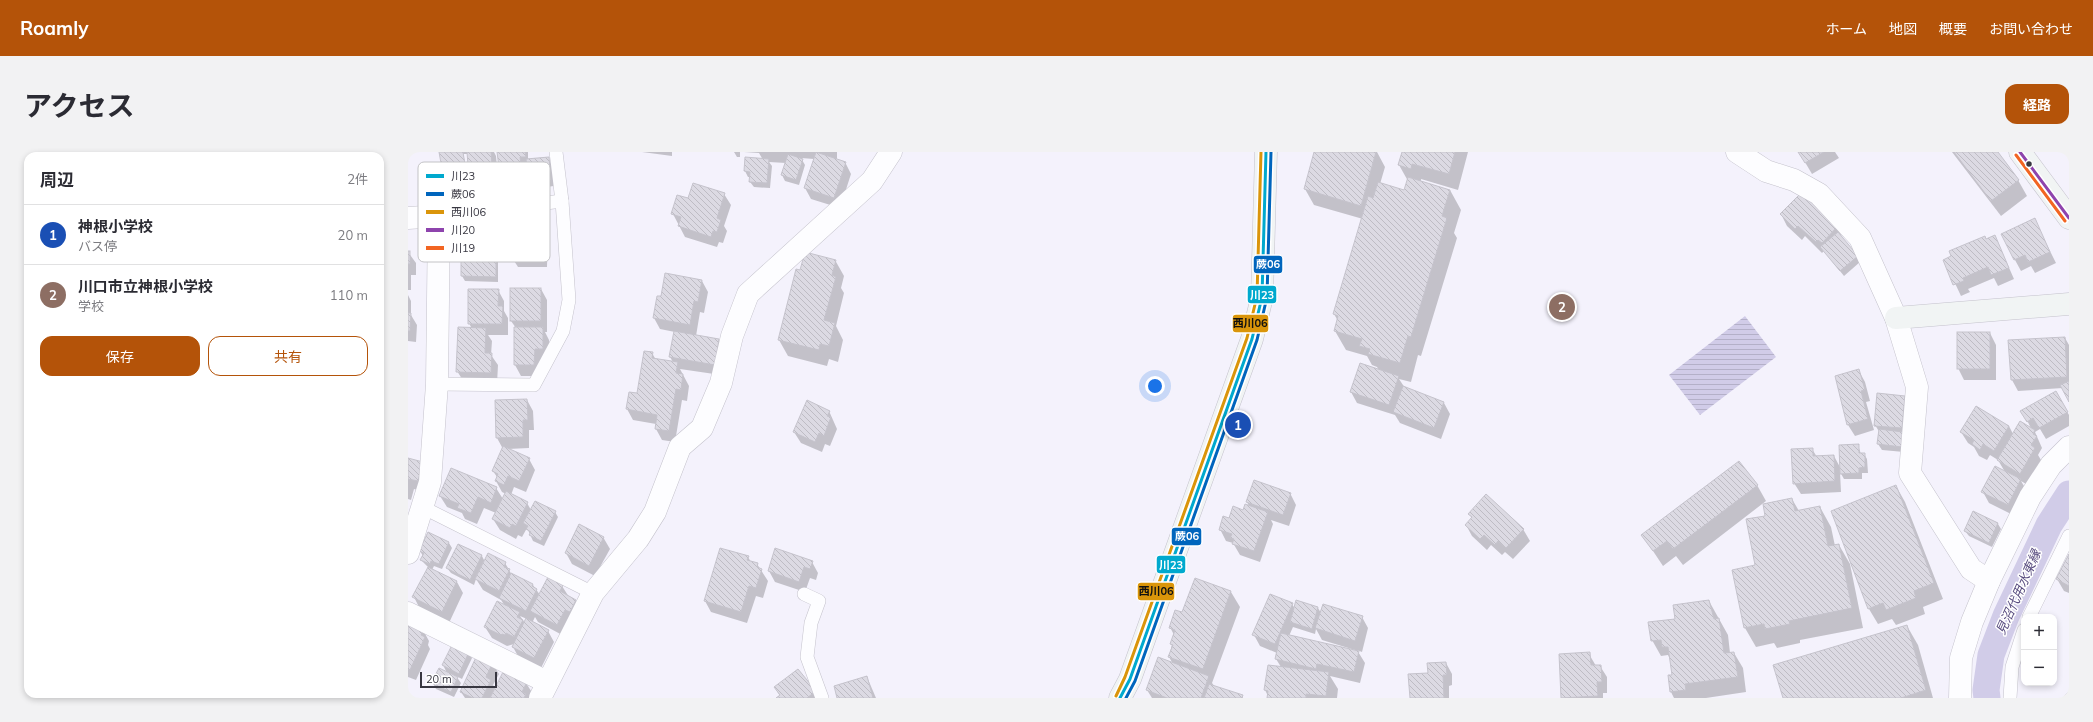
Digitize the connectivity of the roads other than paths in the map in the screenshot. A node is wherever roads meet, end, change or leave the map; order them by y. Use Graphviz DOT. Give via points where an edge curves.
graph roads {
  1 [pos="556,152"];
  2 [pos="891,152"];
  3 [pos="1266,152"];
  4 [pos="1737,152"];
  5 [pos="2020,152"];
  6 [pos="562,201"];
  7 [pos="550,202"];
  8 [pos="418,217"];
  9 [pos="408,218"];
  10 [pos="2069,218"];
  11 [pos="438,262"];
  12 [pos="2069,304"];
  13 [pos="1896,318"];
  14 [pos="437,384"];
  15 [pos="2069,447"];
  16 [pos="422,507"];
  17 [pos="2069,536"];
  18 [pos="408,553"];
  19 [pos="1989,581"];
  20 [pos="593,593"];
  21 [pos="804,594"];
  22 [pos="408,613"];
  23 [pos="2030,614"];
  24 [pos="2021,640"];
  25 [pos="544,690"];
  26 [pos="1958,697"];
  27 [pos="822,698"];
  28 [pos="1120,698"];
  29 [pos="2010,698"];
  1 -- 6 [label="lane"];
  2 -- 20 [label="street" via="872,181 748,294 732,336 721,383 702,428 680,447 655,512 638,539"];
  3 -- 28 [label="street" via="1262,298 1252,339 1130,679"];
  4 -- 13 [label="street" via="1766,171 1794,180 1819,194 1860,238"];
  5 -- 10 [label="street"];
  6 -- 7 [label="lane"];
  6 -- 14 [label="lane" via="569,300 563,331 534,385"];
  8 -- 9 [label="street"];
  11 -- 14 [label="street"];
  12 -- 13 [label="street"];
  13 -- 19 [label="street" via="1917,387 1910,473 1971,569"];
  14 -- 16 [label="street" via="430,482"];
  15 -- 19 [label="street" via="2051,465 2030,497"];
  16 -- 18 [label="street"];
  16 -- 20 [label="lane"];
  17 -- 23 [label="lane"];
  19 -- 26 [label="street" via="1961,658"];
  20 -- 25 [label="street"];
  21 -- 27 [label="lane" via="819,601 811,623 807,656"];
  22 -- 25 [label="street"];
  24 -- 29 [label="lane" via="2012,668"];
}
